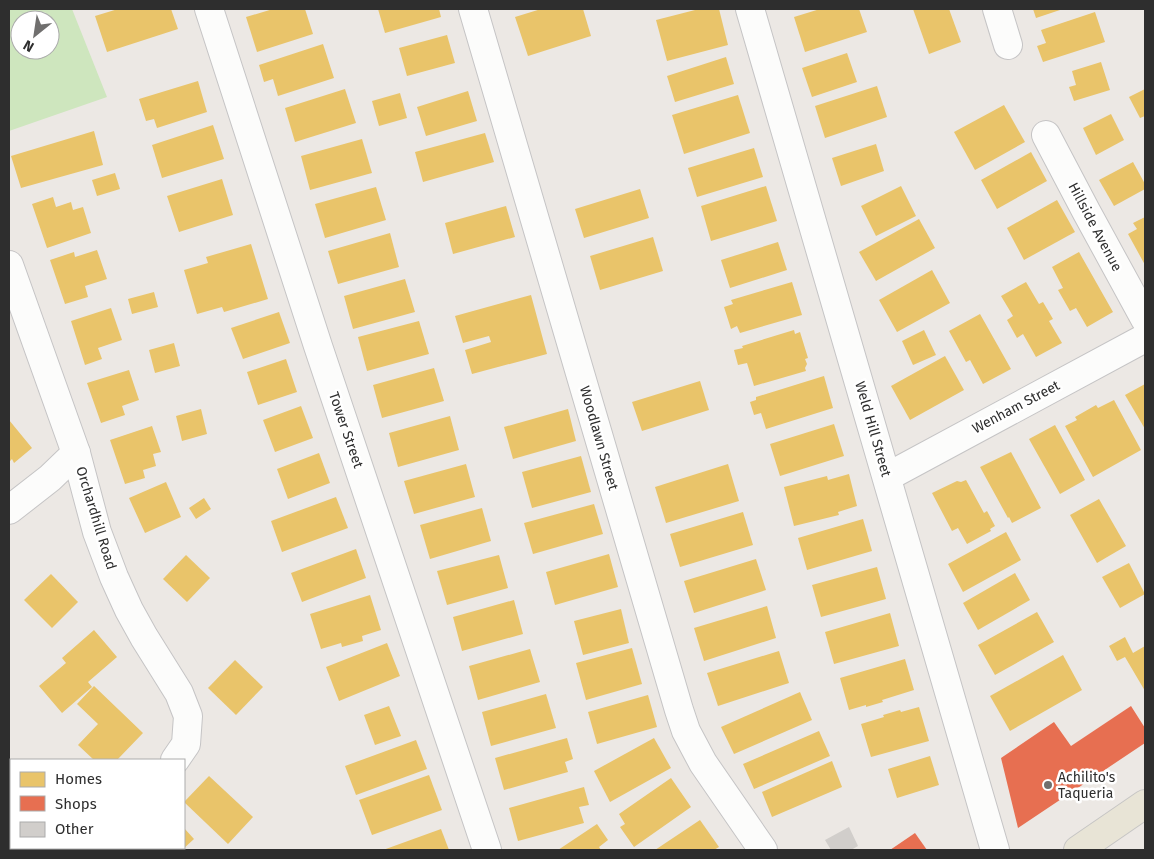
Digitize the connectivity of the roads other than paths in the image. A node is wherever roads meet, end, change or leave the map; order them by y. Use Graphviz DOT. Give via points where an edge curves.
graph roads {
  1 [pos="209,9"];
  2 [pos="473,9"];
  3 [pos="750,9"];
  4 [pos="996,9"];
  5 [pos="1008,45"];
  6 [pos="1046,135"];
  7 [pos="9,265"];
  8 [pos="1145,319"];
  9 [pos="1145,338"];
  10 [pos="76,453"];
  11 [pos="887,477"];
  12 [pos="9,510"];
  13 [pos="176,759"];
  14 [pos="1145,804"];
  15 [pos="487,850"];
  16 [pos="763,850"];
  17 [pos="995,850"];
  18 [pos="1078,850"];
  1 -- 15 [label="street, Tower Street"];
  2 -- 16 [label="street, Woodlawn Street" via="686,731 703,763"];
  3 -- 11 [label="street, Weld Hill Street"];
  4 -- 5 [label="street"];
  6 -- 8 [label="street, Hillside Avenue"];
  7 -- 10 [label="street, Orchardhill Road"];
  9 -- 11 [label="street, Wenham Street"];
  10 -- 12 [label="street"];
  10 -- 13 [label="street, Orchardhill Road" via="97,532 114,577 188,716 186,744"];
  11 -- 17 [label="street, Weld Hill Street"];
  14 -- 18 [label="main road"];
}
